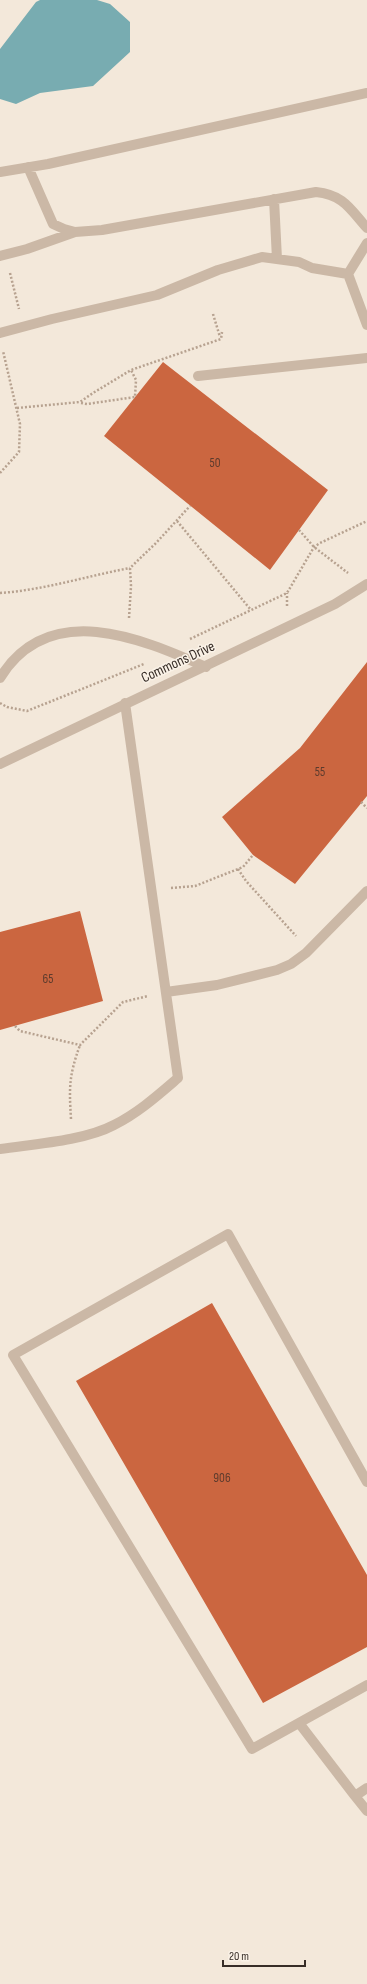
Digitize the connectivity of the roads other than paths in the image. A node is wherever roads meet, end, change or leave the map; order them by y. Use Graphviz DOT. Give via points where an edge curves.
graph roads {
  1 [pos="367,93"];
  2 [pos="28,168"];
  3 [pos="0,172"];
  4 [pos="274,199"];
  5 [pos="367,228"];
  6 [pos="75,232"];
  7 [pos="367,243"];
  8 [pos="0,256"];
  9 [pos="277,259"];
  10 [pos="348,274"];
  11 [pos="367,325"];
  12 [pos="0,333"];
  13 [pos="367,358"];
  14 [pos="198,376"];
  15 [pos="365,585"];
  16 [pos="206,667"];
  17 [pos="0,678"];
  18 [pos="125,704"];
  19 [pos="0,764"];
  20 [pos="367,891"];
  21 [pos="166,992"];
  22 [pos="0,1149"];
  23 [pos="367,1482"];
  24 [pos="367,1685"];
  25 [pos="299,1722"];
  26 [pos="367,1788"];
  27 [pos="355,1796"];
  28 [pos="367,1811"];
  1 -- 2 [label="street"];
  2 -- 3 [label="street"];
  2 -- 6 [label="street" via="53,224"];
  4 -- 5 [label="street" via="316,192 328,193 342,199"];
  4 -- 6 [label="street" via="102,230"];
  4 -- 9 [label="street"];
  6 -- 8 [label="street"];
  7 -- 10 [label="street"];
  9 -- 10 [label="street"];
  9 -- 12 [label="street" via="262,258 218,270 157,296"];
  10 -- 11 [label="street"];
  13 -- 14 [label="street"];
  15 -- 16 [label="street, Commons Drive" via="335,604"];
  16 -- 17 [label="street" via="128,636 73,631 47,637 26,649 7,667"];
  16 -- 18 [label="street, Commons Drive"];
  18 -- 19 [label="street, Commons Drive"];
  18 -- 21 [label="street"];
  20 -- 21 [label="street" via="309,950 291,964 277,970 217,984"];
  21 -- 22 [label="street" via="178,1078 144,1107 113,1126 73,1137"];
  23 -- 25 [label="street" via="228,1234 13,1355 252,1749"];
  24 -- 25 [label="street"];
  25 -- 27 [label="street"];
  26 -- 27 [label="street"];
  27 -- 28 [label="street"];
}
